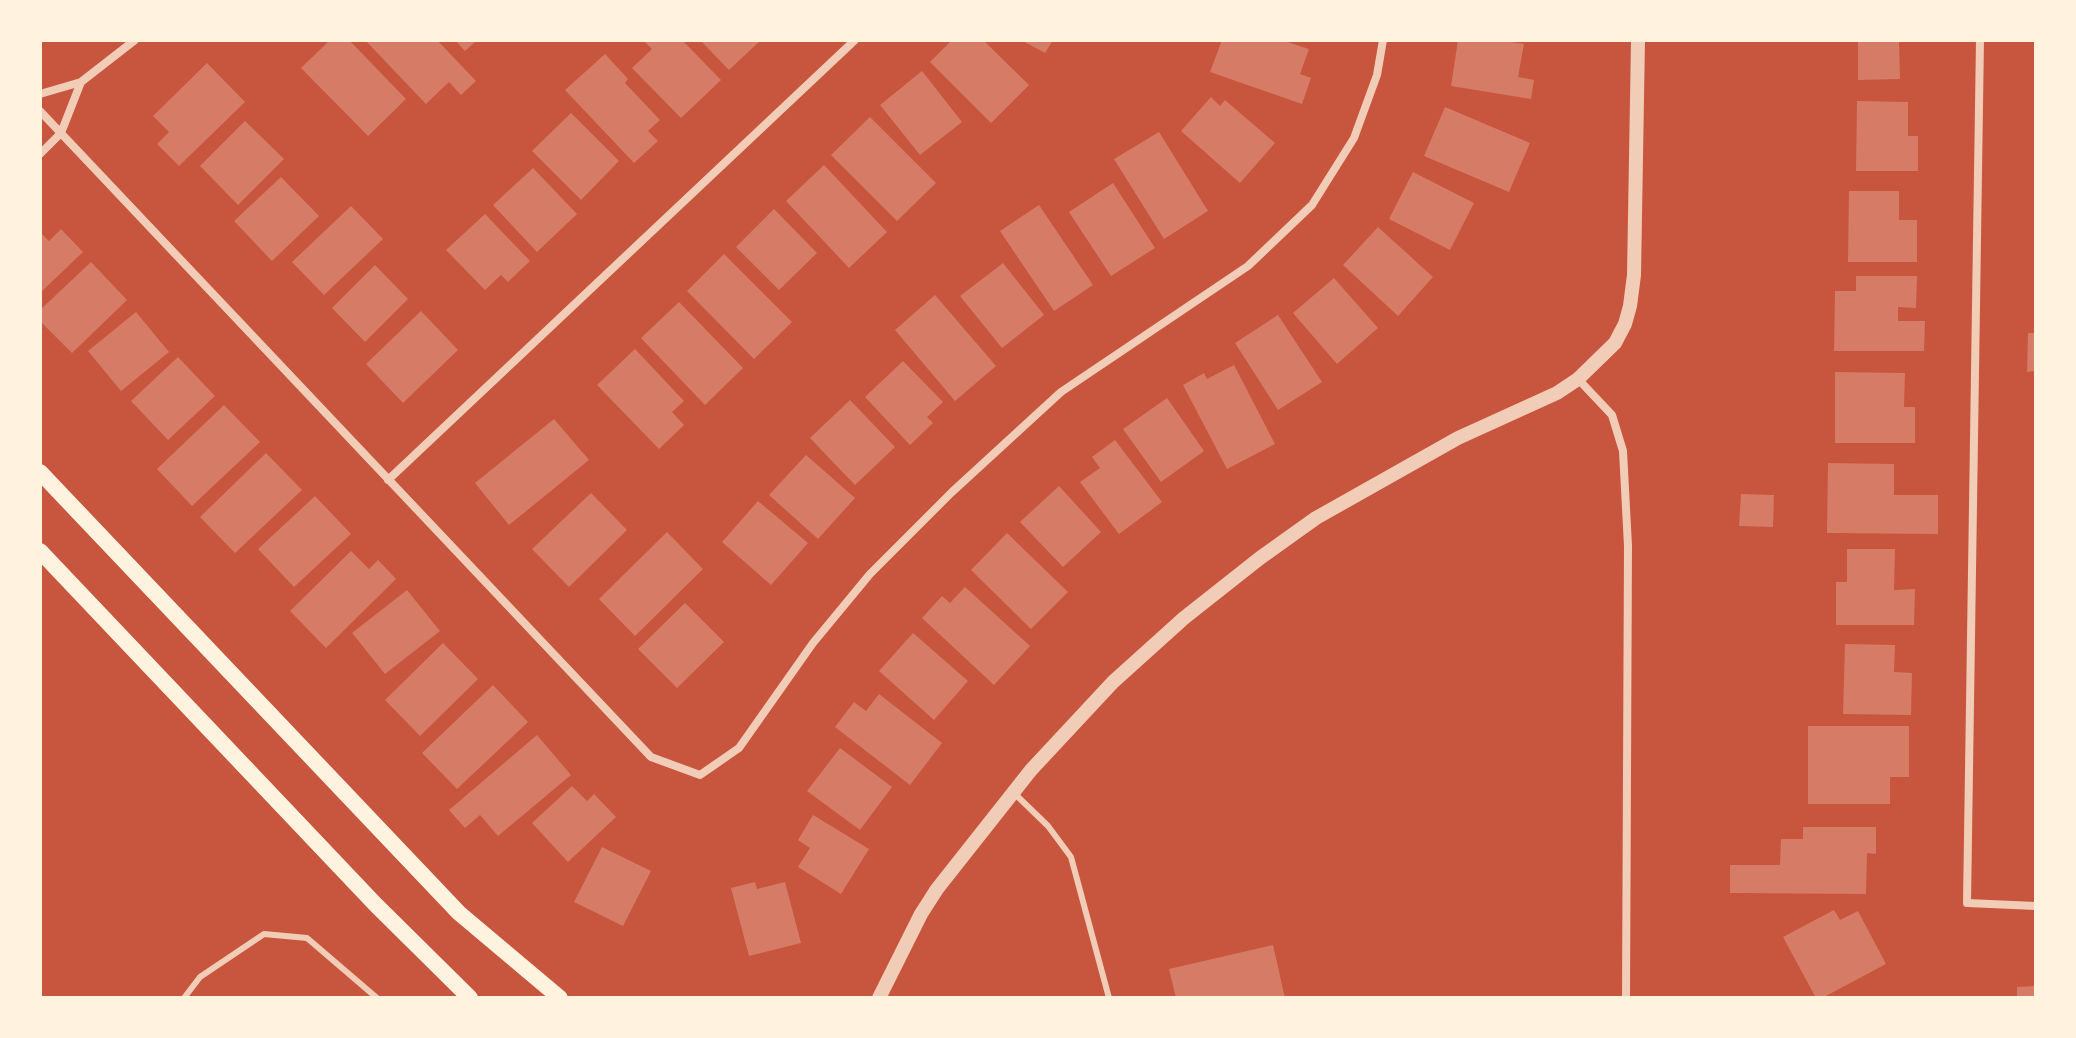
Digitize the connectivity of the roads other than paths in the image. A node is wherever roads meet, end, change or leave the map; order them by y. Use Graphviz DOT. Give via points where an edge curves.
graph roads {
  1 [pos="135,40"];
  2 [pos="855,40"];
  3 [pos="1383,40"];
  4 [pos="1638,40"];
  5 [pos="1980,40"];
  6 [pos="81,82"];
  7 [pos="40,94"];
  8 [pos="40,111"];
  9 [pos="61,133"];
  10 [pos="40,154"];
  11 [pos="1578,379"];
  12 [pos="40,472"];
  13 [pos="388,480"];
  14 [pos="40,551"];
  15 [pos="1014,792"];
  16 [pos="2036,906"];
  17 [pos="184,998"];
  18 [pos="377,998"];
  19 [pos="470,998"];
  20 [pos="560,998"];
  21 [pos="879,998"];
  22 [pos="1109,998"];
  23 [pos="1626,998"];
  1 -- 6 [label="street"];
  2 -- 13 [label="street"];
  3 -- 13 [label="street" via="1377,75 1354,138 1312,205 1248,266 1061,392 952,492 870,574 813,643 739,748 700,775 651,757"];
  4 -- 11 [label="street" via="1630,306 1615,343"];
  5 -- 16 [label="street" via="1967,903"];
  6 -- 7 [label="street"];
  6 -- 9 [label="street"];
  8 -- 9 [label="street"];
  9 -- 10 [label="street"];
  9 -- 13 [label="street"];
  11 -- 15 [label="street" via="1384,478 1260,558 1113,682"];
  11 -- 23 [label="street" via="1612,415 1623,451 1628,546"];
  12 -- 20 [label="main road" via="459,913"];
  14 -- 19 [label="main road"];
  15 -- 21 [label="street" via="937,889"];
  15 -- 22 [label="lane" via="1071,857"];
  17 -- 18 [label="lane" via="200,977 264,934 307,938"];
}
